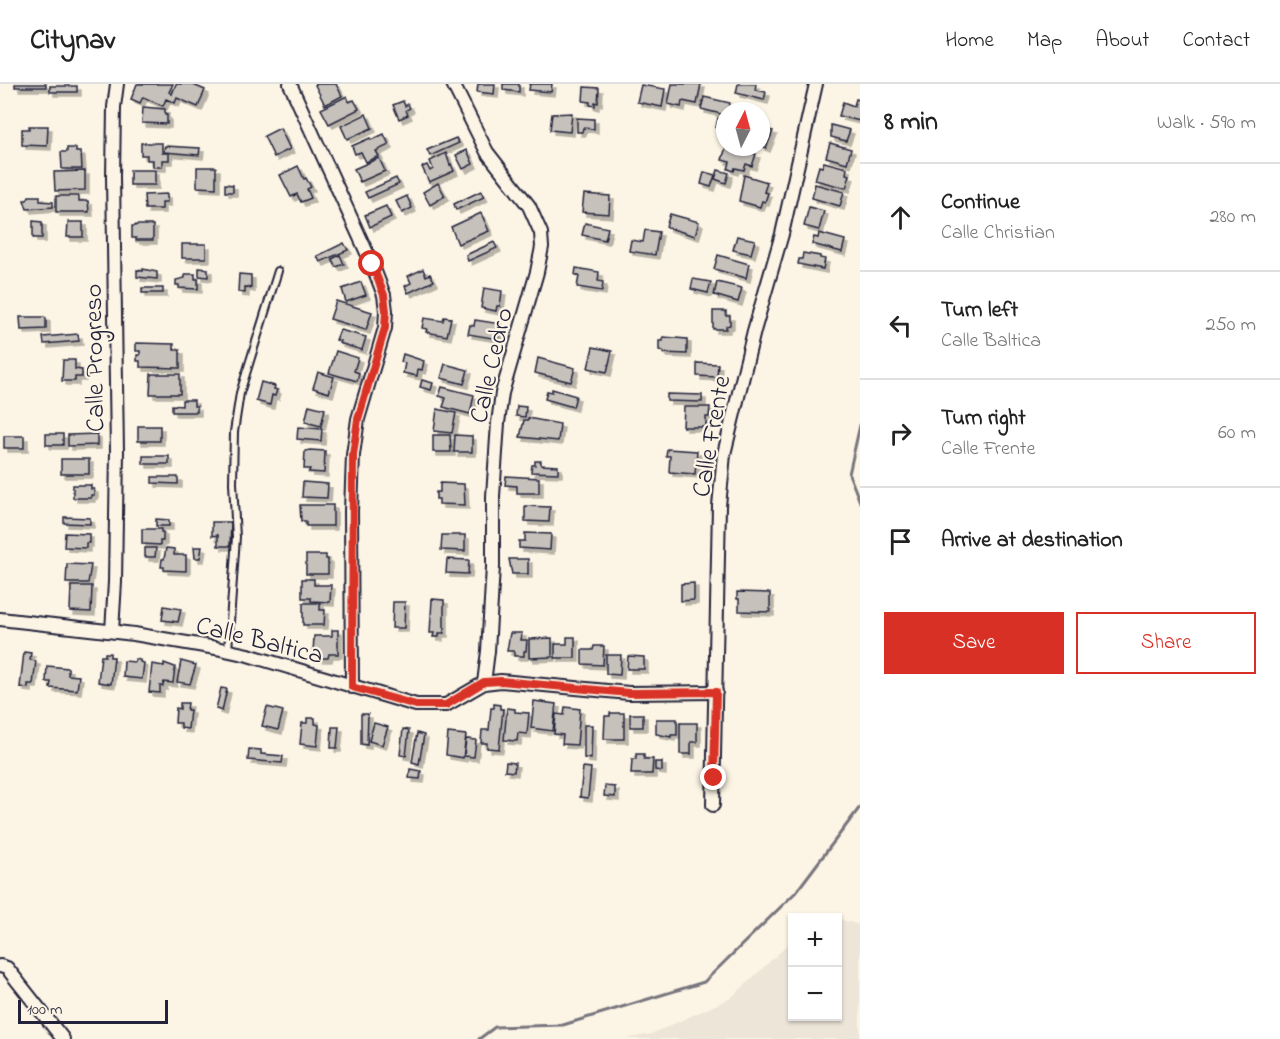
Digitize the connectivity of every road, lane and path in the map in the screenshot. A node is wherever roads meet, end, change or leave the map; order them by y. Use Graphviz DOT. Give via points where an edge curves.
graph roads {
  1 [pos="117,84"];
  2 [pos="290,84"];
  3 [pos="453,84"];
  4 [pos="816,84"];
  5 [pos="278,271"];
  6 [pos="0,620"];
  7 [pos="112,631"];
  8 [pos="228,651"];
  9 [pos="484,682"];
  10 [pos="352,687"];
  11 [pos="716,692"];
  12 [pos="713,805"];
  13 [pos="0,966"];
  14 [pos="63,1039"];
  1 -- 7 [label="street, Calle Progreso" via="113,177 117,451"];
  2 -- 10 [label="street" via="372,264 386,311 385,328 358,419 353,455"];
  3 -- 9 [label="street, Calle Cedro" via="487,152 537,220 542,240 537,272 502,393 498,423"];
  4 -- 11 [label="street, Calle Frente" via="782,234 724,454 719,506"];
  5 -- 8 [label="lane" via="240,393 234,432 236,537"];
  6 -- 7 [label="street, Calle Baltica"];
  7 -- 8 [label="street, Calle Baltica"];
  8 -- 10 [label="street, Calle Baltica"];
  9 -- 10 [label="street, Calle Baltica" via="446,705 416,705"];
  9 -- 11 [label="street" via="629,693"];
  11 -- 12 [label="street, Calle Frente"];
  13 -- 14 [label="street" via="7,968"];
}
